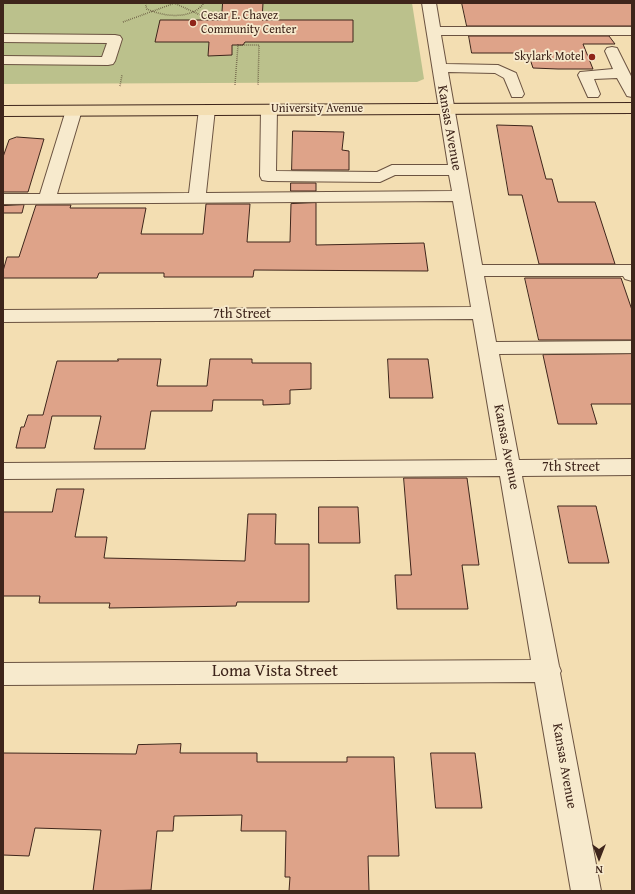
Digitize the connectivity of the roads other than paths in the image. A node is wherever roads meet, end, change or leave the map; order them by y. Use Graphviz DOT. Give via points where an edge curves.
graph roads {
  1 [pos="430,3"];
  2 [pos="434,31"];
  3 [pos="632,31"];
  4 [pos="3,38"];
  5 [pos="612,51"];
  6 [pos="3,60"];
  7 [pos="439,68"];
  8 [pos="623,73"];
  9 [pos="623,93"];
  10 [pos="459,94"];
  11 [pos="510,94"];
  12 [pos="532,94"];
  13 [pos="578,94"];
  14 [pos="593,94"];
  15 [pos="266,96"];
  16 [pos="439,99"];
  17 [pos="205,100"];
  18 [pos="632,108"];
  19 [pos="74,110"];
  20 [pos="3,111"];
  21 [pos="456,170"];
  22 [pos="461,196"];
  23 [pos="197,198"];
  24 [pos="3,199"];
  25 [pos="47,199"];
  26 [pos="474,271"];
  27 [pos="632,275"];
  28 [pos="481,313"];
  29 [pos="3,316"];
  30 [pos="632,347"];
  31 [pos="487,348"];
  32 [pos="510,467"];
  33 [pos="632,467"];
  34 [pos="3,471"];
  35 [pos="548,671"];
  36 [pos="3,674"];
  37 [pos="586,891"];
  1 -- 2 [label="street, Kansas Avenue"];
  2 -- 3 [label="street"];
  2 -- 7 [label="street, Kansas Avenue"];
  4 -- 6 [label="street" via="115,39 108,60"];
  5 -- 8 [label="street"];
  7 -- 11 [label="street" via="498,69 511,76"];
  7 -- 16 [label="street, Kansas Avenue"];
  8 -- 9 [label="street"];
  8 -- 14 [label="street" via="585,75"];
  9 -- 14 [label="main road"];
  10 -- 16 [label="main road, University Avenue"];
  11 -- 12 [label="main road"];
  13 -- 14 [label="main road"];
  15 -- 16 [label="main road, University Avenue"];
  15 -- 17 [label="main road, University Avenue"];
  15 -- 21 [label="street" via="268,176 380,177 392,170"];
  16 -- 18 [label="main road, University Avenue"];
  16 -- 21 [label="street, Kansas Avenue"];
  17 -- 19 [label="main road, University Avenue"];
  17 -- 23 [label="street"];
  19 -- 20 [label="main road, University Avenue"];
  19 -- 25 [label="street"];
  21 -- 22 [label="street, Kansas Avenue"];
  22 -- 23 [label="street"];
  22 -- 26 [label="street, Kansas Avenue"];
  23 -- 25 [label="street"];
  24 -- 25 [label="street"];
  26 -- 27 [label="street" via="630,270"];
  26 -- 28 [label="street, Kansas Avenue"];
  28 -- 29 [label="street, 7th Street"];
  28 -- 31 [label="street, Kansas Avenue"];
  30 -- 31 [label="street"];
  31 -- 32 [label="street, Kansas Avenue"];
  32 -- 33 [label="street, 7th Street"];
  32 -- 34 [label="street, 7th Street"];
  32 -- 35 [label="street, Kansas Avenue"];
  35 -- 36 [label="street, Loma Vista Street"];
  35 -- 37 [label="street, Kansas Avenue"];
}
